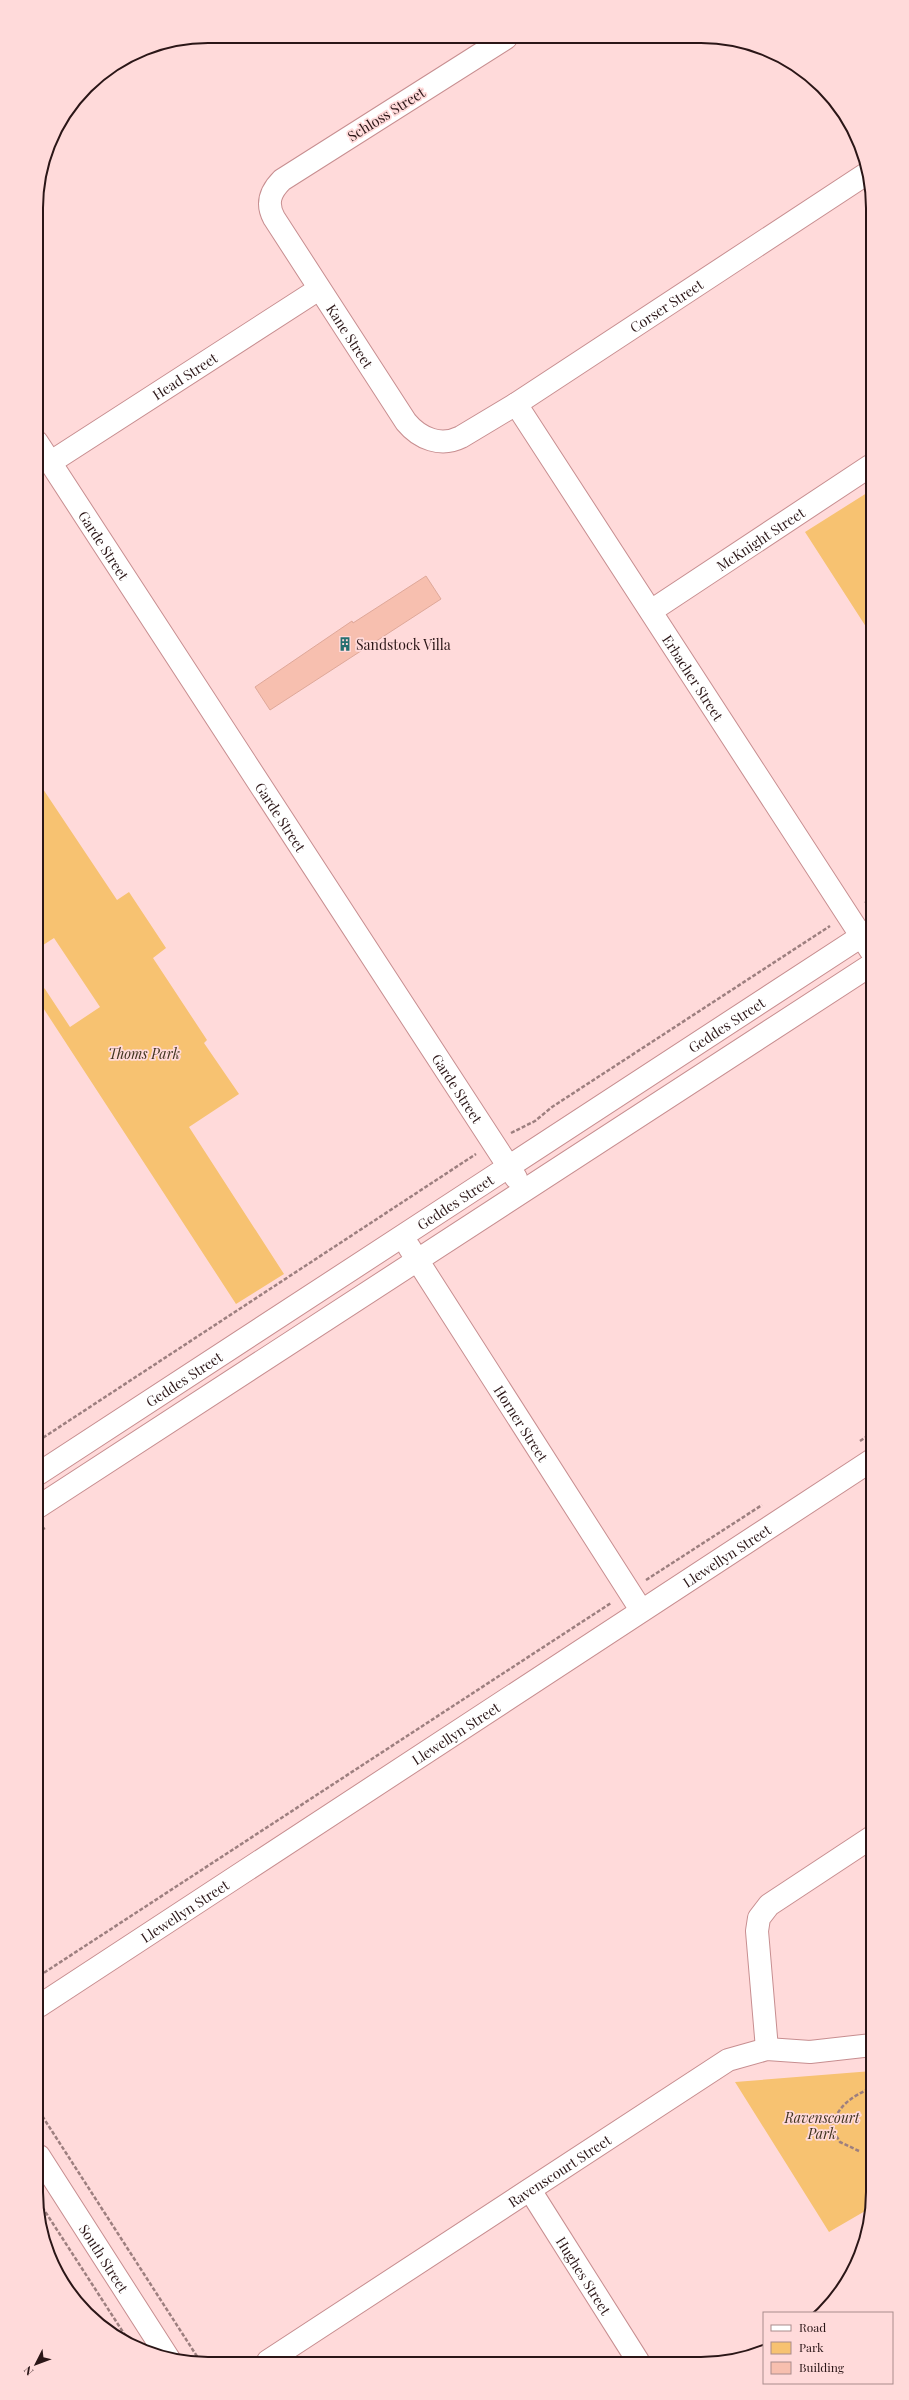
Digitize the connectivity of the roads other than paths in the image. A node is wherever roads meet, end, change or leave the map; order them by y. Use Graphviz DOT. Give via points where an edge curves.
graph roads {
  1 [pos="498,43"];
  2 [pos="863,176"];
  3 [pos="271,195"];
  4 [pos="319,289"];
  5 [pos="516,404"];
  6 [pos="461,437"];
  7 [pos="43,451"];
  8 [pos="50,462"];
  9 [pos="866,469"];
  10 [pos="650,611"];
  11 [pos="866,937"];
  12 [pos="866,940"];
  13 [pos="866,968"];
  14 [pos="508,1167"];
  15 [pos="524,1191"];
  16 [pos="402,1235"];
  17 [pos="417,1260"];
  18 [pos="866,1464"];
  19 [pos="43,1471"];
  20 [pos="43,1504"];
  21 [pos="641,1610"];
  22 [pos="866,1841"];
  23 [pos="43,2003"];
  24 [pos="866,2046"];
  25 [pos="767,2049"];
  26 [pos="43,2162"];
  27 [pos="530,2190"];
  28 [pos="165,2351"];
  29 [pos="274,2357"];
  30 [pos="635,2357"];
  1 -- 3 [label="street, Schloss Street" via="282,180"];
  2 -- 5 [label="street, Corser Street"];
  3 -- 4 [label="street, Kane Street" via="270,210 274,218"];
  4 -- 6 [label="street, Kane Street" via="412,429 420,436 433,440 452,441"];
  4 -- 8 [label="street, Head Street"];
  5 -- 6 [label="street, Corser Street"];
  5 -- 10 [label="street, Erbacher Street"];
  7 -- 8 [label="street, Garde Street"];
  8 -- 14 [label="street, Garde Street"];
  9 -- 10 [label="street, McKnight Street"];
  10 -- 11 [label="street, Erbacher Street" via="847,915"];
  12 -- 14 [label="street, Geddes Street"];
  13 -- 15 [label="street, Geddes Street"];
  14 -- 15 [label="street, Garde Street"];
  14 -- 16 [label="street, Geddes Street"];
  15 -- 17 [label="street, Geddes Street"];
  16 -- 17 [label="street, Horner Street"];
  16 -- 19 [label="street, Geddes Street"];
  17 -- 20 [label="street, Geddes Street"];
  17 -- 21 [label="street, Horner Street"];
  18 -- 21 [label="street, Llewellyn Street"];
  21 -- 23 [label="street, Llewellyn Street"];
  22 -- 25 [label="street" via="769,1905 759,1918 757,1931"];
  24 -- 25 [label="street, Ravenscourt Street" via="810,2052"];
  25 -- 27 [label="street, Ravenscourt Street" via="728,2060"];
  26 -- 28 [label="street, South Street"];
  27 -- 29 [label="street, Ravenscourt Street"];
  27 -- 30 [label="street, Hughes Street"];
}
